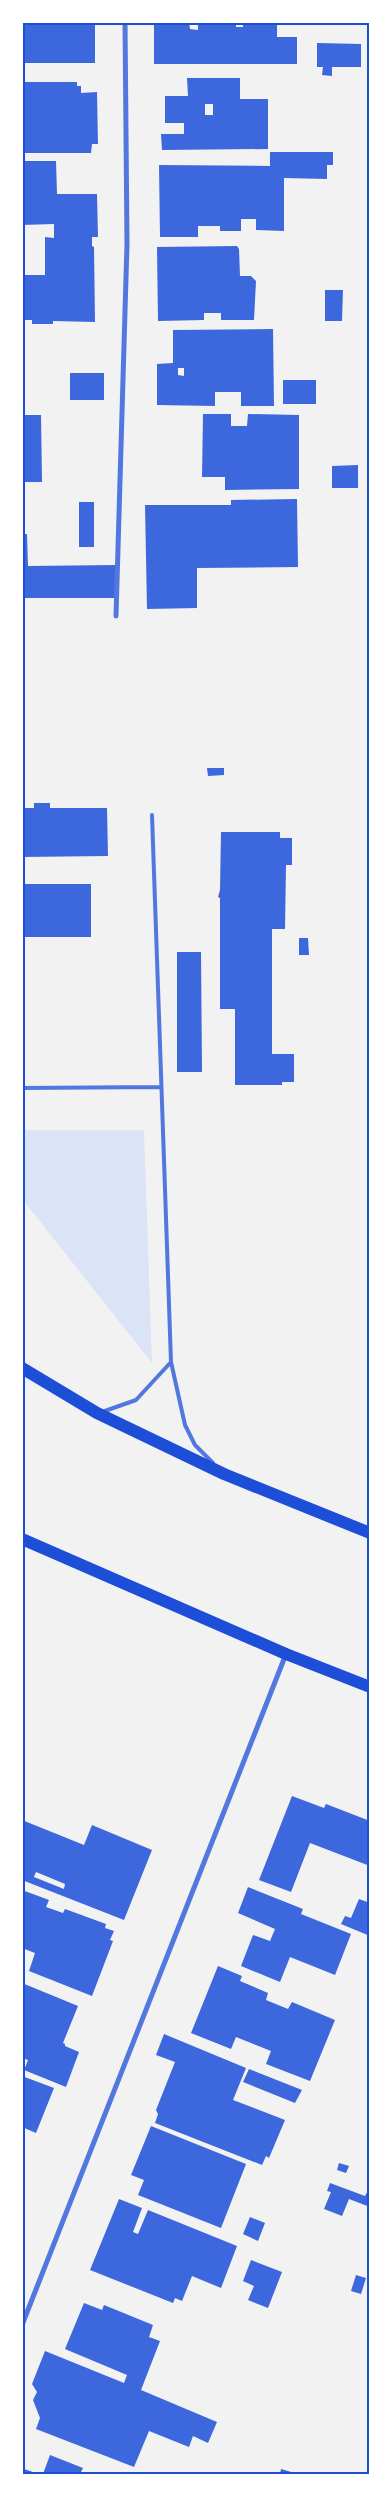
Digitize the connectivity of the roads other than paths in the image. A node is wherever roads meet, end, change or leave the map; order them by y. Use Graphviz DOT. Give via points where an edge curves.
graph roads {
  1 [pos="125,22"];
  2 [pos="116,616"];
  3 [pos="152,815"];
  4 [pos="161,1087"];
  5 [pos="22,1088"];
  6 [pos="172,1362"];
  7 [pos="22,1368"];
  8 [pos="97,1413"];
  9 [pos="224,1474"];
  10 [pos="370,1533"];
  11 [pos="23,1540"];
  12 [pos="286,1654"];
  13 [pos="370,1687"];
  14 [pos="22,2325"];
  1 -- 2 [label="street" via="127,244"];
  3 -- 4 [label="lane"];
  4 -- 5 [label="lane"];
  4 -- 6 [label="lane"];
  6 -- 8 [label="lane" via="136,1400"];
  6 -- 9 [label="lane" via="185,1425 195,1445"];
  7 -- 8 [label="main road"];
  8 -- 9 [label="main road"];
  9 -- 10 [label="main road"];
  11 -- 12 [label="main road"];
  12 -- 13 [label="main road"];
  12 -- 14 [label="street"];
}
